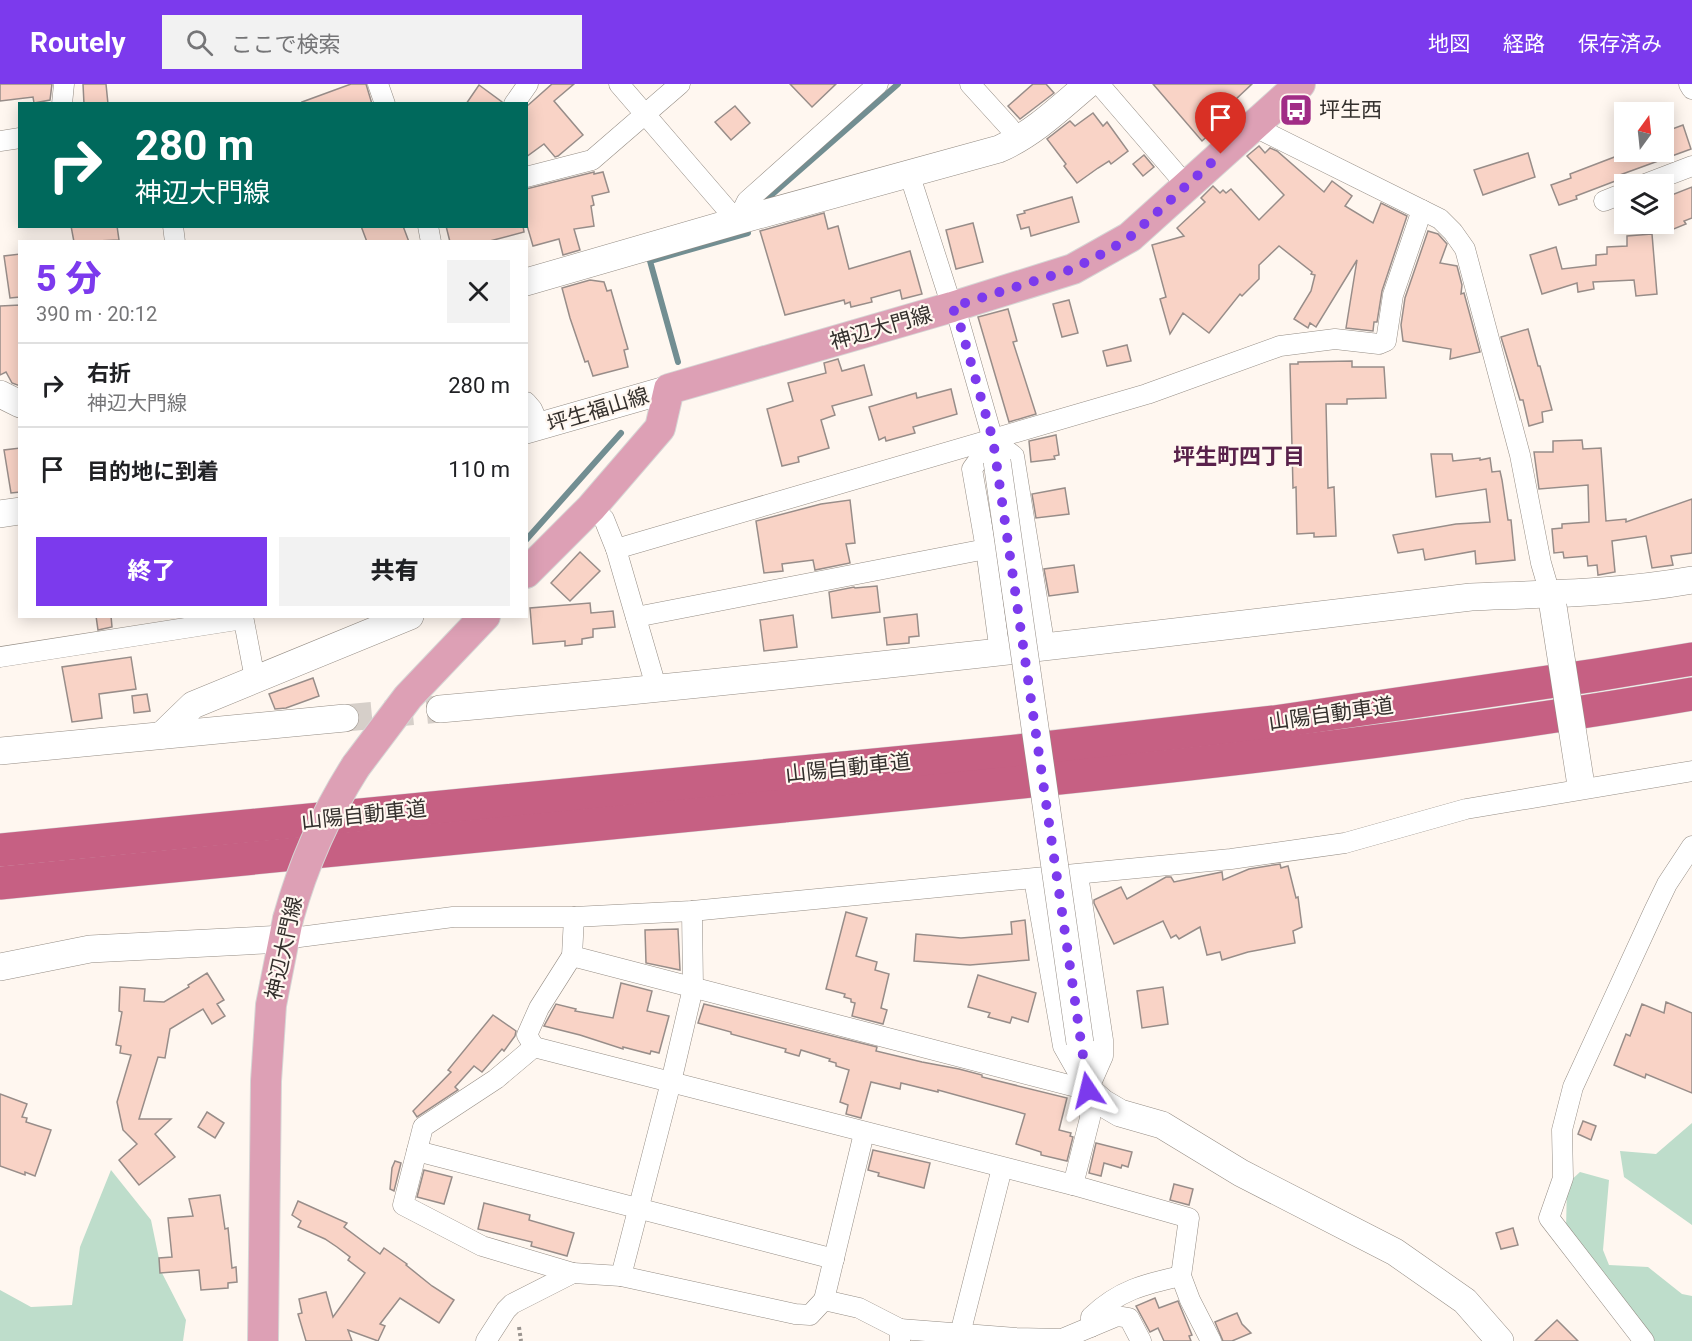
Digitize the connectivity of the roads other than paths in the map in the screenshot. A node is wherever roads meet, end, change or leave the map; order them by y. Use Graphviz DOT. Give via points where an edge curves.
graph roads {
  1 [pos="64,84"];
  2 [pos="378,84"];
  3 [pos="528,84"];
  4 [pos="620,84"];
  5 [pos="680,84"];
  6 [pos="878,84"];
  7 [pos="970,84"];
  8 [pos="1088,84"];
  9 [pos="1099,84"];
  10 [pos="1300,84"];
  11 [pos="1689,84"];
  12 [pos="1692,89"];
  13 [pos="62,102"];
  14 [pos="384,102"];
  15 [pos="515,102"];
  16 [pos="646,114"];
  17 [pos="1257,124"];
  18 [pos="18,138"];
  19 [pos="1018,140"];
  20 [pos="0,141"];
  21 [pos="1692,166"];
  22 [pos="909,173"];
  23 [pos="1671,174"];
  24 [pos="528,176"];
  25 [pos="1186,185"];
  26 [pos="1614,197"];
  27 [pos="1604,201"];
  28 [pos="1422,210"];
  29 [pos="737,221"];
  30 [pos="528,281"];
  31 [pos="952,307"];
  32 [pos="669,389"];
  33 [pos="0,394"];
  34 [pos="18,403"];
  35 [pos="528,404"];
  36 [pos="533,429"];
  37 [pos="995,450"];
  38 [pos="591,508"];
  39 [pos="18,511"];
  40 [pos="0,514"];
  41 [pos="616,549"];
  42 [pos="986,549"];
  43 [pos="528,571"];
  44 [pos="1692,580"];
  45 [pos="1552,600"];
  46 [pos="636,617"];
  47 [pos="243,618"];
  48 [pos="405,618"];
  49 [pos="483,618"];
  50 [pos="1045,648"];
  51 [pos="1000,653"];
  52 [pos="0,657"];
  53 [pos="1692,659"];
  54 [pos="255,679"];
  55 [pos="657,690"];
  56 [pos="225,691"];
  57 [pos="1692,694"];
  58 [pos="440,710"];
  59 [pos="345,718"];
  60 [pos="229,729"];
  61 [pos="162,735"];
  62 [pos="0,751"];
  63 [pos="1692,771"];
  64 [pos="1581,785"];
  65 [pos="1692,846"];
  66 [pos="0,850"];
  67 [pos="1078,875"];
  68 [pos="1034,879"];
  69 [pos="0,883"];
  70 [pos="692,912"];
  71 [pos="574,917"];
  72 [pos="286,929"];
  73 [pos="572,956"];
  74 [pos="0,967"];
  75 [pos="693,988"];
  76 [pos="534,1047"];
  77 [pos="671,1082"];
  78 [pos="1088,1090"];
  79 [pos="864,1133"];
  80 [pos="417,1151"];
  81 [pos="1002,1168"];
  82 [pos="1073,1185"];
  83 [pos="638,1209"];
  84 [pos="834,1259"];
  85 [pos="573,1273"];
  86 [pos="621,1276"];
  87 [pos="1181,1276"];
  88 [pos="824,1300"];
  89 [pos="1091,1327"];
  90 [pos="960,1334"];
  91 [pos="900,1335"];
  92 [pos="263,1341"];
  93 [pos="486,1341"];
  94 [pos="1141,1341"];
  95 [pos="1210,1341"];
  96 [pos="1500,1341"];
  97 [pos="1644,1341"];
  1 -- 13 [label="street"];
  2 -- 14 [label="street"];
  3 -- 15 [label="street"];
  4 -- 16 [label="street"];
  5 -- 16 [label="street"];
  6 -- 29 [label="street" via="747,201"];
  7 -- 19 [label="street"];
  8 -- 19 [label="street"];
  9 -- 25 [label="street"];
  10 -- 17 [label="main road, 神辺大門線"];
  11 -- 12 [label="street"];
  16 -- 24 [label="street" via="592,160"];
  16 -- 29 [label="street"];
  17 -- 25 [label="main road, 神辺大門線"];
  17 -- 28 [label="street" via="1265,132"];
  18 -- 20 [label="street"];
  19 -- 22 [label="street" via="999,149"];
  21 -- 23 [label="street"];
  22 -- 29 [label="street"];
  22 -- 31 [label="street"];
  25 -- 31 [label="main road, 神辺大門線" via="1130,237 1073,269"];
  26 -- 27 [label="street"];
  28 -- 37 [label="street" via="1393,295 1386,340 1379,344 1335,339 1280,346"];
  28 -- 45 [label="street" via="1440,219 1465,249 1520,454"];
  29 -- 30 [label="street"];
  31 -- 32 [label="main road, 神辺大門線"];
  31 -- 37 [label="street"];
  32 -- 36 [label="street, 坪生福山線"];
  32 -- 38 [label="main road" via="660,428"];
  33 -- 34 [label="street"];
  35 -- 36 [label="street"];
  37 -- 41 [label="street"];
  37 -- 42 [label="street" via="972,469"];
  37 -- 50 [label="street" via="1014,456"];
  37 -- 78 [label="street, bridge"];
  38 -- 41 [label="street" via="604,519"];
  38 -- 43 [label="main road"];
  39 -- 40 [label="street"];
  41 -- 46 [label="street"];
  42 -- 46 [label="street"];
  42 -- 51 [label="street"];
  44 -- 45 [label="street"];
  45 -- 50 [label="street" via="1472,597"];
  45 -- 64 [label="street, bridge"];
  46 -- 55 [label="street"];
  47 -- 52 [label="street"];
  47 -- 54 [label="street"];
  48 -- 54 [label="street"];
  49 -- 72 [label="main road, 神辺大門線, bridge" via="408,697 334,800 297,887"];
  50 -- 51 [label="street"];
  51 -- 55 [label="street"];
  53 -- 66 [label="highway, 山陽自動車道" via="1274,722 962,757"];
  54 -- 56 [label="street"];
  55 -- 58 [label="street"];
  56 -- 60 [label="street" via="214,709 215,718"];
  56 -- 61 [label="street" via="194,705"];
  57 -- 69 [label="highway, 山陽自動車道" via="1270,755"];
  59 -- 60 [label="street"];
  60 -- 61 [label="street"];
  61 -- 62 [label="street"];
  63 -- 64 [label="street"];
  64 -- 67 [label="street" via="1466,808 1345,843"];
  65 -- 97 [label="street" via="1667,884 1573,1087 1562,1130 1563,1178 1549,1218"];
  67 -- 68 [label="street"];
  67 -- 78 [label="street" via="1103,1040 1103,1056"];
  68 -- 70 [label="street"];
  68 -- 78 [label="street" via="1063,1046"];
  70 -- 71 [label="street"];
  70 -- 75 [label="street"];
  71 -- 72 [label="street" via="453,917"];
  71 -- 73 [label="street"];
  72 -- 74 [label="street" via="90,949"];
  72 -- 92 [label="main road, 神辺大門線" via="272,1005 266,1081"];
  73 -- 75 [label="street"];
  73 -- 76 [label="street" via="527,1035"];
  75 -- 77 [label="street"];
  75 -- 78 [label="street"];
  76 -- 77 [label="street"];
  76 -- 80 [label="street" via="496,1079 423,1127"];
  77 -- 79 [label="street"];
  77 -- 83 [label="street"];
  78 -- 82 [label="street" via="1090,1118"];
  78 -- 96 [label="street" via="1120,1113 1162,1125 1241,1173 1395,1252 1465,1301"];
  79 -- 81 [label="street"];
  79 -- 84 [label="street"];
  80 -- 83 [label="street"];
  80 -- 85 [label="street" via="402,1205 482,1246"];
  81 -- 82 [label="street"];
  81 -- 90 [label="street"];
  82 -- 87 [label="street" via="1189,1218"];
  83 -- 84 [label="street"];
  83 -- 86 [label="street"];
  84 -- 88 [label="street"];
  85 -- 86 [label="street"];
  85 -- 93 [label="street" via="512,1305"];
  86 -- 88 [label="street" via="795,1314 810,1315"];
  87 -- 89 [label="street" via="1137,1286 1106,1303 1091,1317"];
  87 -- 95 [label="street"];
  88 -- 91 [label="street" via="859,1308"];
  89 -- 90 [label="street" via="1062,1339"];
  89 -- 94 [label="street" via="1117,1316 1129,1318"];
  90 -- 91 [label="street"];
}
